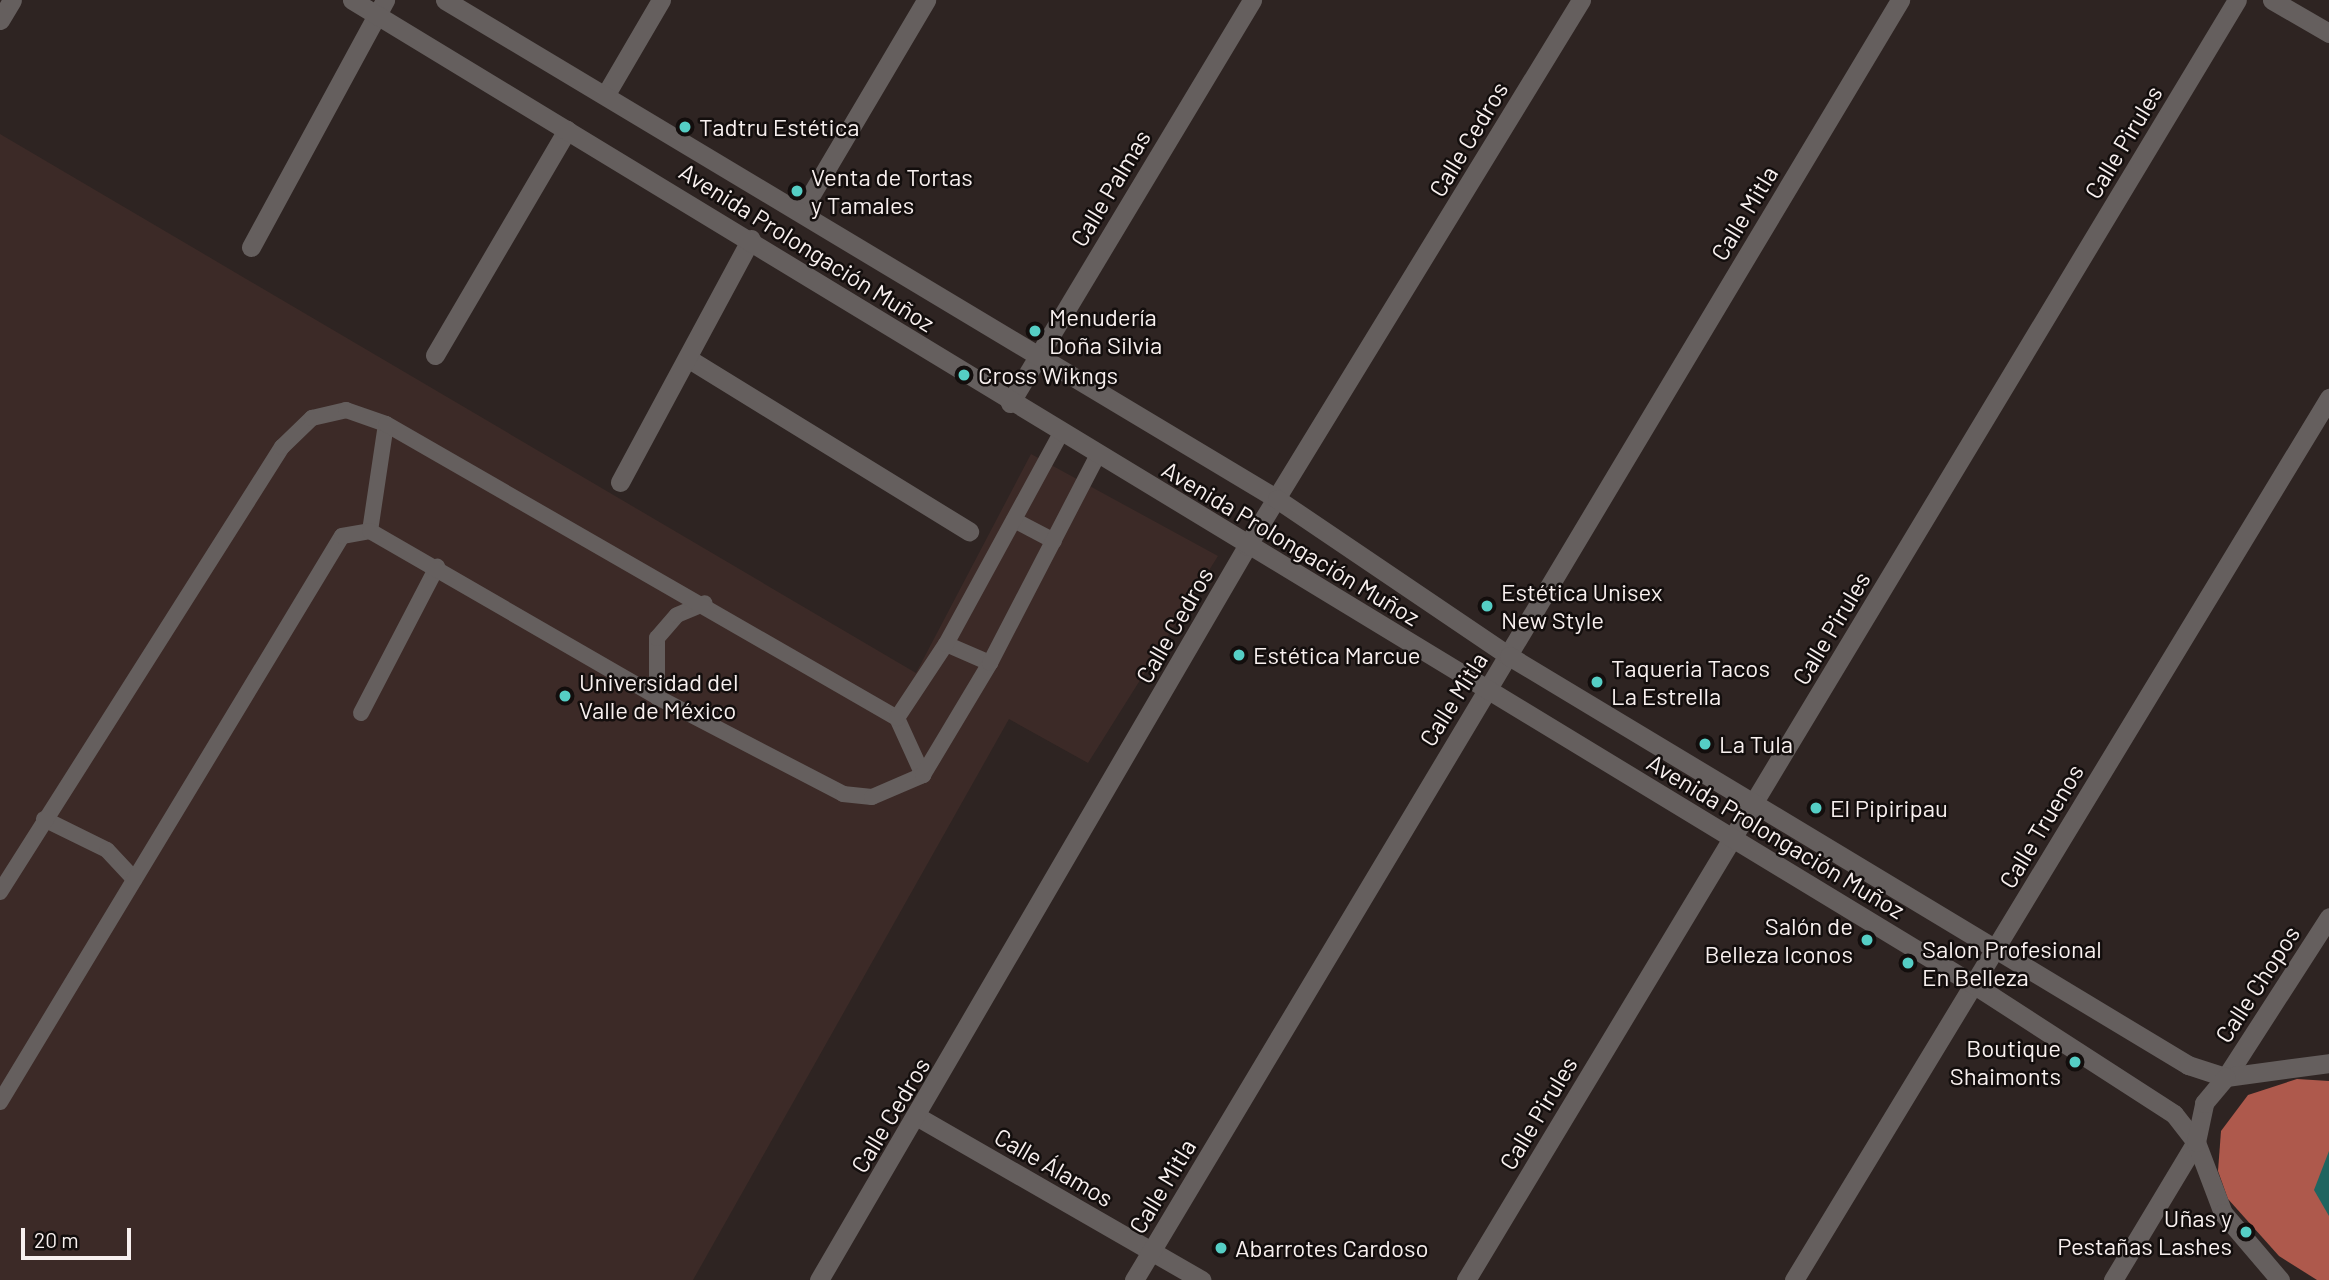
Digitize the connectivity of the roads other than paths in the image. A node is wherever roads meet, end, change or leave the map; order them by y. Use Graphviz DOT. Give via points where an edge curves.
graph roads {
  1 [pos="12,0"];
  2 [pos="352,0"];
  3 [pos="445,0"];
  4 [pos="661,0"];
  5 [pos="926,0"];
  6 [pos="1252,0"];
  7 [pos="1581,0"];
  8 [pos="1900,0"];
  9 [pos="2237,0"];
  10 [pos="2272,0"];
  11 [pos="381,7"];
  12 [pos="0,20"];
  13 [pos="2329,33"];
  14 [pos="606,94"];
  15 [pos="567,130"];
  16 [pos="802,209"];
  17 [pos="751,239"];
  18 [pos="251,247"];
  19 [pos="435,355"];
  20 [pos="1038,355"];
  21 [pos="689,359"];
  22 [pos="2329,398"];
  23 [pos="1010,403"];
  24 [pos="386,424"];
  25 [pos="1061,433"];
  26 [pos="1098,455"];
  27 [pos="620,482"];
  28 [pos="1277,499"];
  29 [pos="1014,520"];
  30 [pos="370,531"];
  31 [pos="969,531"];
  32 [pos="1054,541"];
  33 [pos="1247,546"];
  34 [pos="437,567"];
  35 [pos="705,603"];
  36 [pos="946,644"];
  37 [pos="1509,656"];
  38 [pos="990,663"];
  39 [pos="1487,690"];
  40 [pos="657,698"];
  41 [pos="360,713"];
  42 [pos="897,718"];
  43 [pos="923,775"];
  44 [pos="1756,802"];
  45 [pos="44,819"];
  46 [pos="1732,838"];
  47 [pos="134,879"];
  48 [pos="0,892"];
  49 [pos="2329,917"];
  50 [pos="1996,947"];
  51 [pos="1973,984"];
  52 [pos="2329,1063"];
  53 [pos="2227,1077"];
  54 [pos="0,1102"];
  55 [pos="918,1116"];
  56 [pos="2196,1142"];
  57 [pos="1151,1251"];
  58 [pos="819,1280"];
  59 [pos="1134,1280"];
  60 [pos="1201,1280"];
  61 [pos="1466,1280"];
  62 [pos="1794,1280"];
  63 [pos="2113,1280"];
  64 [pos="2280,1280"];
  1 -- 12 [label="street"];
  2 -- 11 [label="street, Avenida Prolongación Muñoz"];
  3 -- 14 [label="street, Avenida Prolongación Muñoz"];
  4 -- 14 [label="street"];
  5 -- 16 [label="street"];
  6 -- 20 [label="street, Calle Palmas"];
  7 -- 28 [label="street, Calle Cedros"];
  8 -- 37 [label="street, Calle Mitla"];
  9 -- 44 [label="street, Calle Pirules"];
  10 -- 13 [label="street"];
  11 -- 15 [label="street, Avenida Prolongación Muñoz"];
  11 -- 18 [label="street"];
  14 -- 16 [label="street, Avenida Prolongación Muñoz"];
  15 -- 17 [label="street, Avenida Prolongación Muñoz"];
  15 -- 19 [label="street"];
  16 -- 20 [label="street, Avenida Prolongación Muñoz"];
  17 -- 21 [label="street"];
  17 -- 23 [label="street, Avenida Prolongación Muñoz"];
  20 -- 23 [label="street, Calle Palmas"];
  20 -- 28 [label="street, Avenida Prolongación Muñoz"];
  21 -- 27 [label="street"];
  21 -- 31 [label="street"];
  22 -- 50 [label="street, Calle Truenos"];
  23 -- 25 [label="street, Avenida Prolongación Muñoz"];
  24 -- 30 [label="lane"];
  24 -- 35 [label="lane"];
  24 -- 45 [label="lane" via="346,410 312,418 282,447"];
  25 -- 26 [label="street, Avenida Prolongación Muñoz"];
  25 -- 29 [label="lane"];
  26 -- 32 [label="lane"];
  26 -- 33 [label="street, Avenida Prolongación Muñoz"];
  28 -- 33 [label="street, Calle Cedros"];
  28 -- 37 [label="street, Avenida Prolongación Muñoz"];
  29 -- 32 [label="lane"];
  29 -- 36 [label="lane"];
  30 -- 34 [label="lane"];
  30 -- 47 [label="lane" via="342,536"];
  32 -- 38 [label="lane"];
  33 -- 39 [label="street, Avenida Prolongación Muñoz"];
  33 -- 55 [label="street, Calle Cedros"];
  34 -- 40 [label="lane"];
  34 -- 41 [label="lane"];
  35 -- 40 [label="lane" via="677,615 657,638 652,662"];
  35 -- 42 [label="lane"];
  36 -- 38 [label="lane"];
  36 -- 42 [label="lane"];
  37 -- 39 [label="street, Calle Mitla"];
  37 -- 44 [label="street, Avenida Prolongación Muñoz"];
  38 -- 43 [label="lane"];
  39 -- 46 [label="street, Avenida Prolongación Muñoz"];
  39 -- 57 [label="street, Calle Mitla"];
  40 -- 43 [label="lane" via="843,794 872,797"];
  42 -- 43 [label="lane"];
  44 -- 46 [label="street, Calle Pirules"];
  44 -- 50 [label="street, Avenida Prolongación Muñoz"];
  45 -- 47 [label="lane" via="107,850"];
  45 -- 48 [label="lane"];
  46 -- 51 [label="street, Avenida Prolongación Muñoz"];
  46 -- 61 [label="street, Calle Pirules"];
  47 -- 54 [label="lane"];
  49 -- 53 [label="street, Calle Chopos"];
  50 -- 51 [label="street, Calle Truenos"];
  50 -- 53 [label="street, Avenida Prolongación Muñoz" via="2188,1065"];
  51 -- 56 [label="street, Avenida Prolongación Muñoz" via="2174,1114"];
  51 -- 62 [label="street, Calle Truenos"];
  52 -- 53 [label="street, Avenida Prolongación Muñoz"];
  53 -- 56 [label="street, Calle Chopos" via="2204,1103"];
  55 -- 57 [label="street, Calle Álamos"];
  55 -- 58 [label="street, Calle Cedros"];
  56 -- 63 [label="street"];
  56 -- 64 [label="street, Avenida Prolongación Muñoz" via="2223,1213"];
  57 -- 59 [label="street, Calle Mitla"];
  57 -- 60 [label="street, Calle Álamos"];
}
